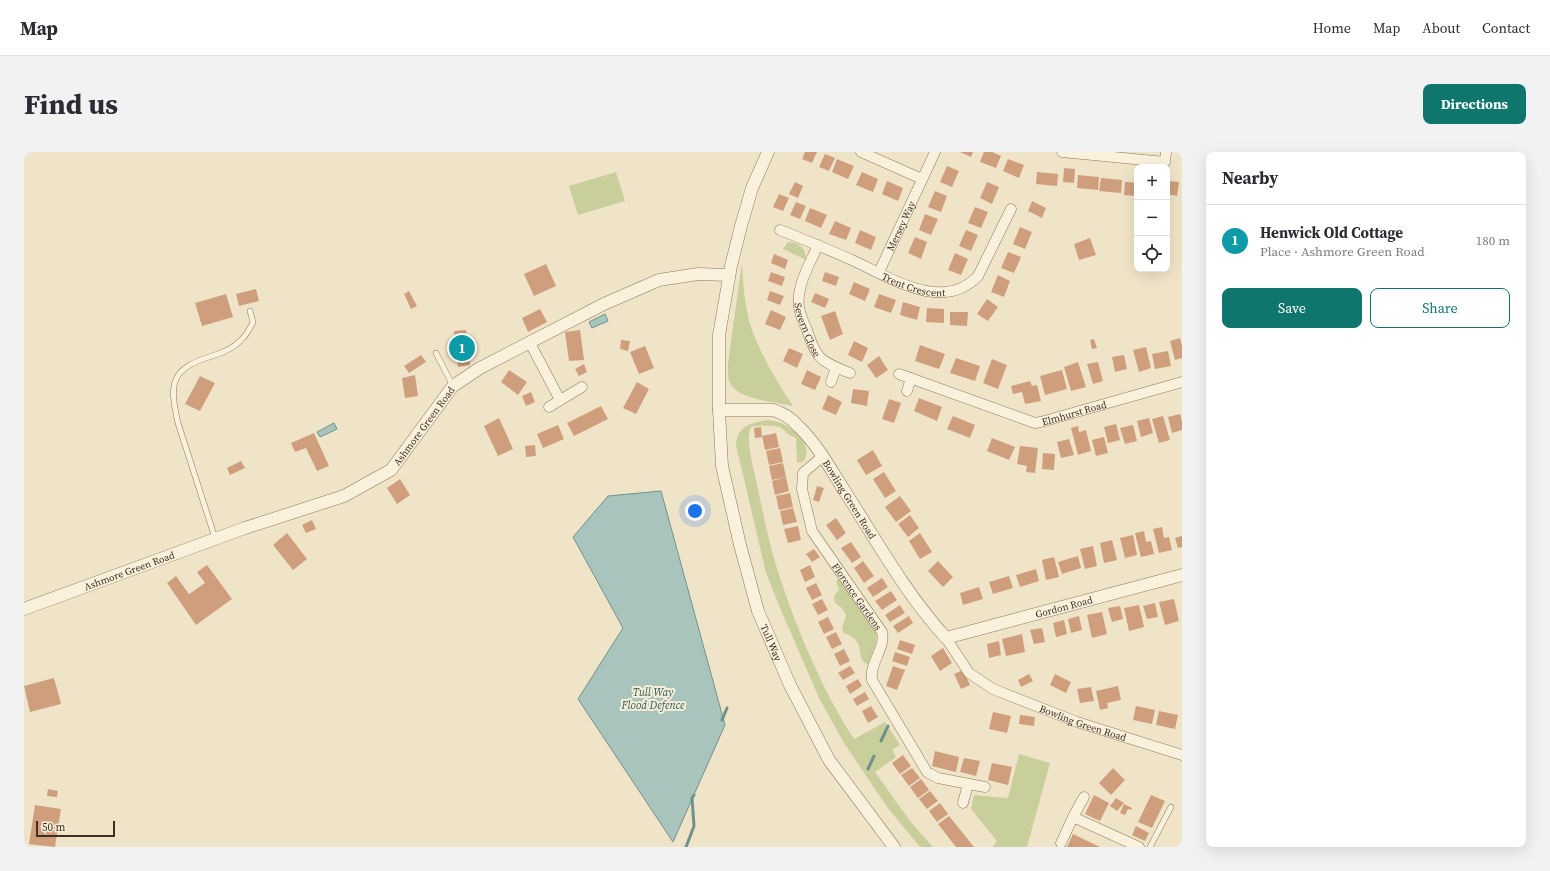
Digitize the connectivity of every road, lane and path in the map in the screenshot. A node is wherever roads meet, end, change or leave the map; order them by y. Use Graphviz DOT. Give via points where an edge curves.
graph roads {
  1 [pos="768,152"];
  2 [pos="861,152"];
  3 [pos="936,152"];
  4 [pos="1066,152"];
  5 [pos="1166,152"];
  6 [pos="922,179"];
  7 [pos="1012,209"];
  8 [pos="780,230"];
  9 [pos="818,245"];
  10 [pos="879,272"];
  11 [pos="729,276"];
  12 [pos="250,311"];
  13 [pos="530,343"];
  14 [pos="436,353"];
  15 [pos="836,368"];
  16 [pos="850,373"];
  17 [pos="899,374"];
  18 [pos="912,378"];
  19 [pos="831,382"];
  20 [pos="1182,382"];
  21 [pos="453,386"];
  22 [pos="582,387"];
  23 [pos="907,391"];
  24 [pos="560,400"];
  25 [pos="549,407"];
  26 [pos="719,410"];
  27 [pos="823,456"];
  28 [pos="216,539"];
  29 [pos="1182,575"];
  30 [pos="24,609"];
  31 [pos="946,638"];
  32 [pos="1182,755"];
  33 [pos="968,784"];
  34 [pos="985,788"];
  35 [pos="1084,797"];
  36 [pos="964,803"];
  37 [pos="1171,807"];
  38 [pos="1073,817"];
  39 [pos="1061,843"];
  40 [pos="894,847"];
  41 [pos="1139,847"];
  42 [pos="1150,847"];
  1 -- 11 [label="street" via="752,188"];
  2 -- 6 [label="street"];
  3 -- 6 [label="street, Mersey Way"];
  4 -- 5 [label="street" via="1165,162"];
  6 -- 10 [label="street, Mersey Way"];
  7 -- 10 [label="street, Trent Crescent" via="978,276 964,288 947,292 919,290"];
  8 -- 9 [label="street, Trent Crescent"];
  9 -- 10 [label="street, Trent Crescent"];
  9 -- 15 [label="street, Severn Close" via="802,282 799,305 816,352 826,363"];
  11 -- 13 [label="street, Ashmore Green Road" via="698,274 659,280 604,304"];
  11 -- 26 [label="street" via="719,335"];
  12 -- 28 [label="lane" via="253,322 241,340 230,348 186,366 173,385 178,423"];
  13 -- 21 [label="street, Ashmore Green Road" via="480,368"];
  13 -- 24 [label="street"];
  14 -- 21 [label="lane"];
  15 -- 16 [label="street, Severn Close"];
  15 -- 19 [label="street"];
  17 -- 18 [label="street, Elmhurst Road"];
  18 -- 20 [label="street, Elmhurst Road" via="1035,423"];
  18 -- 23 [label="street"];
  21 -- 28 [label="street, Ashmore Green Road" via="391,470 344,496"];
  22 -- 24 [label="street"];
  24 -- 25 [label="street"];
  26 -- 27 [label="street, Bowling Green Road" via="763,409 781,413 799,426"];
  26 -- 40 [label="street, Tull Way" via="722,466 758,610 790,685 829,760"];
  27 -- 31 [label="street, Bowling Green Road" via="901,578"];
  27 -- 33 [label="street, Florence Gardens" via="803,473 802,489 812,531 882,632 871,670 872,680 928,772 938,778"];
  28 -- 30 [label="street, Ashmore Green Road"];
  29 -- 31 [label="street, Gordon Road"];
  31 -- 32 [label="street, Bowling Green Road" via="969,673 993,689 1078,722"];
  33 -- 34 [label="street, Florence Gardens"];
  33 -- 36 [label="street"];
  35 -- 38 [label="street"];
  37 -- 42 [label="lane"];
  38 -- 39 [label="street"];
  38 -- 41 [label="street"];
}
